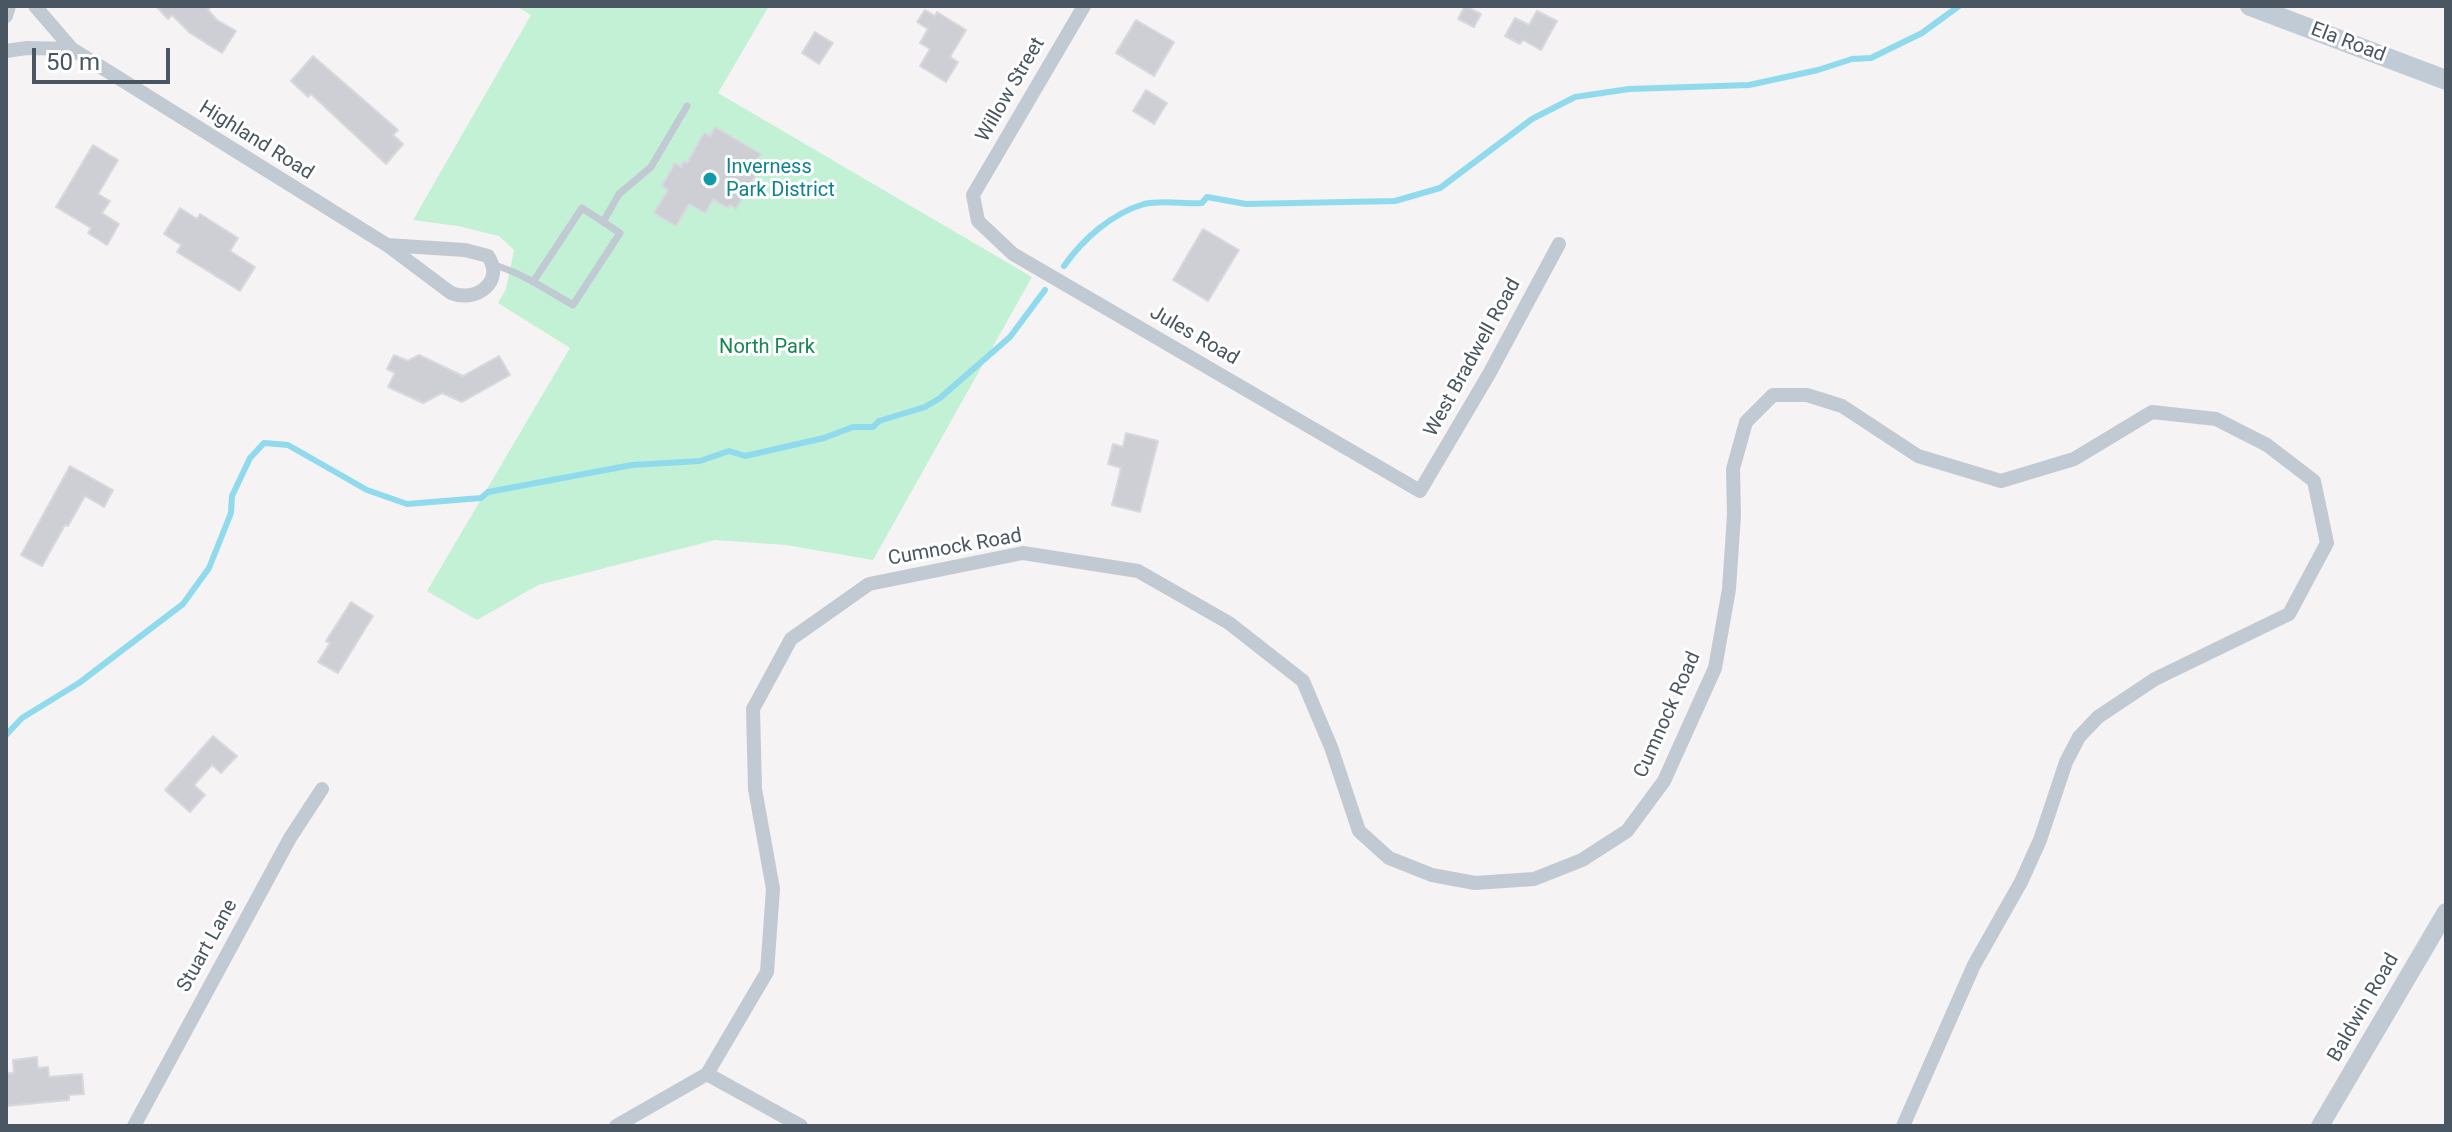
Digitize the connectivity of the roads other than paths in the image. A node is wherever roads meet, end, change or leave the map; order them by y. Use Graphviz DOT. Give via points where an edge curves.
graph roads {
  1 [pos="9,6"];
  2 [pos="35,6"];
  3 [pos="1084,6"];
  4 [pos="2250,6"];
  5 [pos="6,16"];
  6 [pos="72,49"];
  7 [pos="6,51"];
  8 [pos="2446,80"];
  9 [pos="687,106"];
  10 [pos="973,195"];
  11 [pos="603,222"];
  12 [pos="1559,244"];
  13 [pos="387,245"];
  14 [pos="494,265"];
  15 [pos="533,282"];
  16 [pos="1420,491"];
  17 [pos="322,789"];
  18 [pos="2446,912"];
  19 [pos="707,1074"];
  20 [pos="134,1126"];
  21 [pos="616,1126"];
  22 [pos="801,1126"];
  23 [pos="1903,1126"];
  24 [pos="2320,1126"];
  1 -- 5 [label="street"];
  2 -- 6 [label="street, Highland Road"];
  3 -- 10 [label="street, Willow Street"];
  4 -- 8 [label="main road, Ela Road"];
  6 -- 7 [label="street"];
  6 -- 13 [label="street, Highland Road"];
  9 -- 11 [label="lane" via="651,167 619,194"];
  10 -- 16 [label="street, Jules Road" via="978,221 1013,254"];
  11 -- 15 [label="lane" via="582,208"];
  11 -- 15 [label="lane" via="620,233 573,305"];
  12 -- 16 [label="street, West Bradwell Road"];
  13 -- 14 [label="street, Highland Road" via="465,250 488,256"];
  13 -- 14 [label="street, Highland Road" via="463,298 486,287"];
  14 -- 15 [label="lane"];
  17 -- 20 [label="street, Stuart Lane" via="290,838"];
  18 -- 24 [label="street, Baldwin Road"];
  19 -- 21 [label="street, Cumnock Road"];
  19 -- 22 [label="street"];
  19 -- 23 [label="street, Cumnock Road" via="767,972 773,889 755,789 753,709 791,639 869,584 1023,553 1138,571 1229,623 1303,681 1359,831 1389,858 1432,875 1475,883 1534,879 1582,860 1627,831 1664,781 1715,668 1729,589 1733,469 1746,422 1773,395 1807,395 1842,406 1918,456 2001,481 2074,459 2152,412 2216,419 2267,445 2314,481 2327,543 2289,614 2155,679 2098,717 2079,737 2040,840 1974,965"];
}
